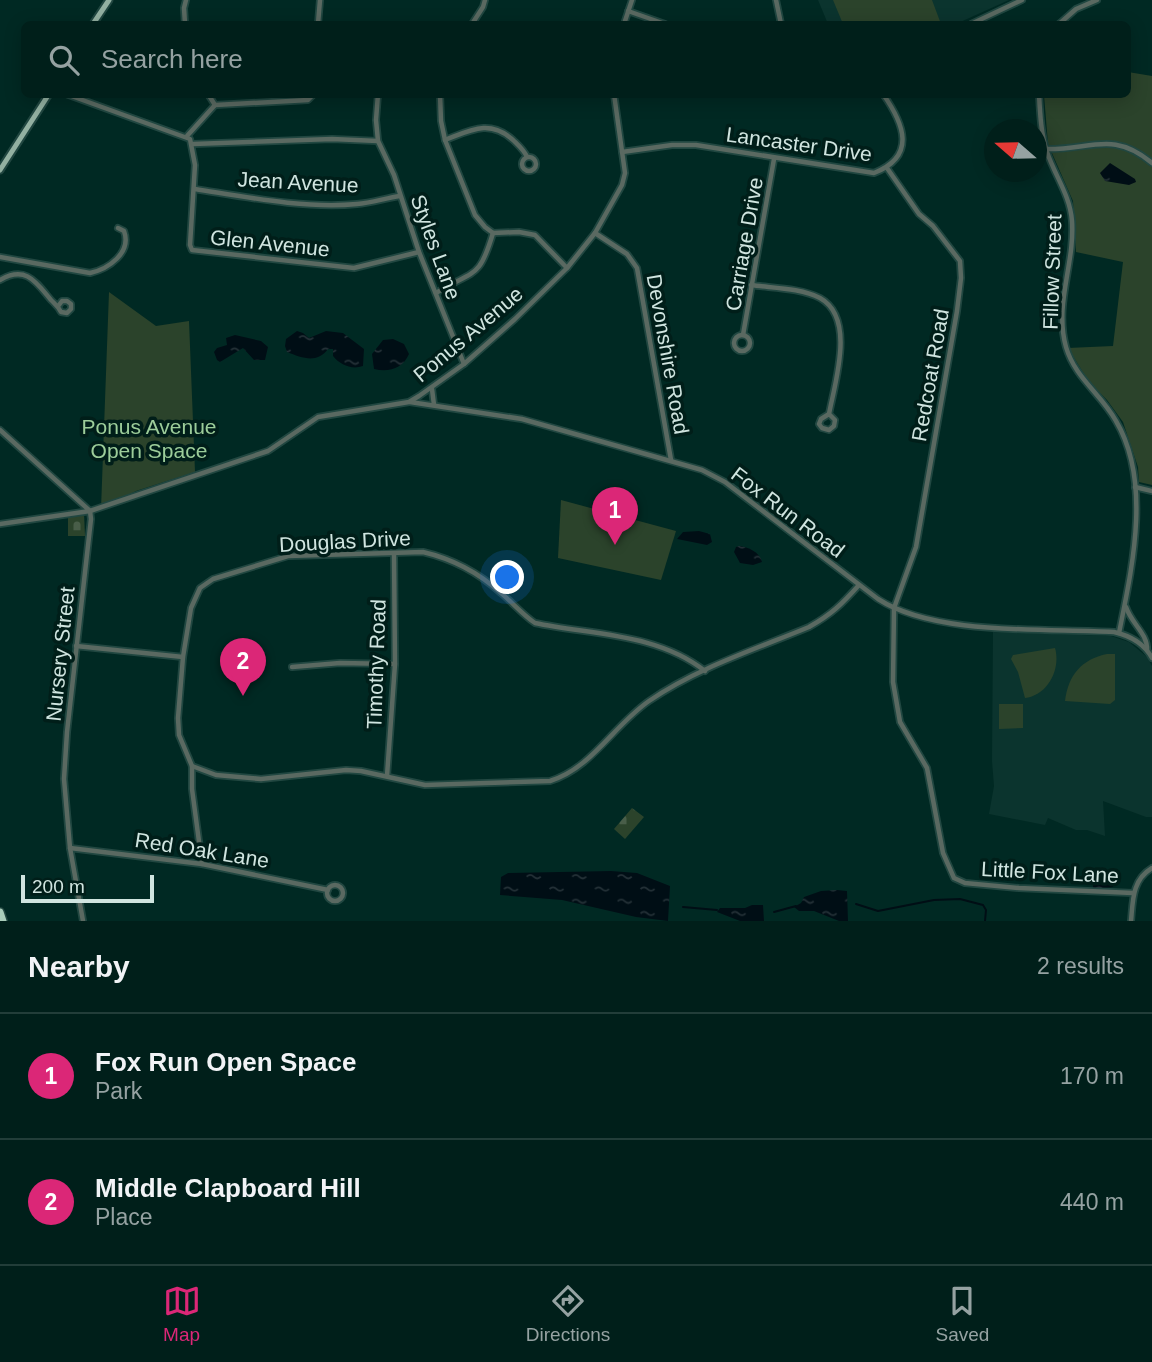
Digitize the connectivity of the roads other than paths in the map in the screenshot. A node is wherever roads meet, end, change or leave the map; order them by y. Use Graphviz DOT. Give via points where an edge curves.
graph roads {
  1 [pos="109,0"];
  2 [pos="186,0"];
  3 [pos="320,0"];
  4 [pos="485,0"];
  5 [pos="632,0"];
  6 [pos="776,0"];
  7 [pos="1023,0"];
  8 [pos="1075,0"];
  9 [pos="1097,0"];
  10 [pos="1076,9"];
  11 [pos="628,11"];
  12 [pos="95,21"];
  13 [pos="185,21"];
  14 [pos="318,21"];
  15 [pos="474,21"];
  16 [pos="625,21"];
  17 [pos="656,21"];
  18 [pos="780,21"];
  19 [pos="978,21"];
  20 [pos="1062,21"];
  21 [pos="45,98"];
  22 [pos="78,98"];
  23 [pos="210,98"];
  24 [pos="310,98"];
  25 [pos="378,98"];
  26 [pos="440,98"];
  27 [pos="615,98"];
  28 [pos="886,98"];
  29 [pos="1040,98"];
  30 [pos="215,106"];
  31 [pos="1042,119"];
  32 [pos="187,136"];
  33 [pos="445,140"];
  34 [pos="378,141"];
  35 [pos="193,144"];
  36 [pos="1047,149"];
  37 [pos="1047,151"];
  38 [pos="622,152"];
  39 [pos="527,157"];
  40 [pos="774,159"];
  41 [pos="1152,163"];
  42 [pos="887,168"];
  43 [pos="0,170"];
  44 [pos="195,189"];
  45 [pos="400,196"];
  46 [pos="118,228"];
  47 [pos="494,233"];
  48 [pos="595,233"];
  49 [pos="419,252"];
  50 [pos="0,257"];
  51 [pos="567,268"];
  52 [pos="0,281"];
  53 [pos="751,285"];
  54 [pos="436,293"];
  55 [pos="59,305"];
  56 [pos="743,335"];
  57 [pos="464,364"];
  58 [pos="433,388"];
  59 [pos="409,402"];
  60 [pos="434,405"];
  61 [pos="828,414"];
  62 [pos="0,430"];
  63 [pos="671,460"];
  64 [pos="1135,487"];
  65 [pos="1152,491"];
  66 [pos="90,511"];
  67 [pos="0,524"];
  68 [pos="394,554"];
  69 [pos="859,584"];
  70 [pos="1125,603"];
  71 [pos="894,608"];
  72 [pos="1136,627"];
  73 [pos="1119,633"];
  74 [pos="1133,638"];
  75 [pos="76,646"];
  76 [pos="1147,650"];
  77 [pos="183,657"];
  78 [pos="1152,658"];
  79 [pos="396,664"];
  80 [pos="292,667"];
  81 [pos="705,671"];
  82 [pos="192,766"];
  83 [pos="387,776"];
  84 [pos="70,848"];
  85 [pos="202,864"];
  86 [pos="1152,868"];
  87 [pos="328,890"];
  88 [pos="1133,893"];
  89 [pos="0,912"];
  90 [pos="3,921"];
  91 [pos="83,921"];
  92 [pos="1131,921"];
  1 -- 12 [label="main road"];
  2 -- 13 [label="street"];
  3 -- 14 [label="street"];
  4 -- 15 [label="street"];
  5 -- 11 [label="street"];
  6 -- 18 [label="street"];
  7 -- 19 [label="street"];
  8 -- 10 [label="street"];
  9 -- 10 [label="street"];
  10 -- 20 [label="street"];
  11 -- 16 [label="street"];
  11 -- 17 [label="street"];
  21 -- 43 [label="main road"];
  22 -- 32 [label="street"];
  23 -- 30 [label="street"];
  24 -- 30 [label="street"];
  25 -- 34 [label="street, Styles Lane"];
  26 -- 33 [label="street"];
  27 -- 38 [label="street, Ponus Avenue"];
  28 -- 42 [label="street, Lancaster Drive" via="903,131 903,144"];
  29 -- 31 [label="street, Fillow Street"];
  30 -- 32 [label="street"];
  32 -- 35 [label="street"];
  33 -- 39 [label="street" via="491,127 502,130"];
  33 -- 47 [label="street" via="475,215"];
  34 -- 35 [label="street"];
  34 -- 45 [label="street, Styles Lane"];
  35 -- 44 [label="street, Glen Avenue"];
  36 -- 41 [label="street" via="1114,143"];
  37 -- 64 [label="street, Fillow Street" via="1068,198 1073,223 1061,317 1066,347 1079,375 1116,420 1130,455"];
  38 -- 40 [label="street, Lancaster Drive" via="696,145"];
  38 -- 48 [label="street, Ponus Avenue" via="624,179"];
  40 -- 42 [label="street, Lancaster Drive" via="861,173"];
  40 -- 53 [label="street, Carriage Drive"];
  42 -- 71 [label="street, Redcoat Road" via="919,214 956,255 961,278 916,547"];
  44 -- 45 [label="street, Jean Avenue" via="343,204"];
  44 -- 49 [label="street, Glen Avenue" via="192,250 354,268"];
  45 -- 49 [label="street, Styles Lane"];
  46 -- 50 [label="street" via="127,237 124,248 103,270 90,273"];
  47 -- 51 [label="street" via="535,235"];
  47 -- 54 [label="street" via="476,272"];
  48 -- 51 [label="street, Ponus Avenue"];
  48 -- 63 [label="street, Devonshire Road" via="627,254 637,268"];
  49 -- 54 [label="street, Styles Lane"];
  51 -- 57 [label="street, Ponus Avenue"];
  52 -- 55 [label="street" via="13,275 33,279"];
  53 -- 56 [label="street, Carriage Drive"];
  53 -- 61 [label="street" via="811,295 830,306 837,317 841,345"];
  54 -- 57 [label="street, Styles Lane"];
  57 -- 58 [label="street, Ponus Avenue"];
  58 -- 59 [label="street, Ponus Avenue"];
  58 -- 60 [label="street"];
  59 -- 60 [label="street, Fox Run Road"];
  59 -- 66 [label="street, Ponus Avenue" via="322,416 268,452"];
  60 -- 63 [label="street, Fox Run Road" via="522,419"];
  62 -- 66 [label="street"];
  63 -- 69 [label="street, Fox Run Road" via="724,482"];
  64 -- 65 [label="street"];
  64 -- 70 [label="street, Fillow Street" via="1136,530"];
  66 -- 67 [label="street, Ponus Avenue"];
  66 -- 75 [label="street, Nursery Street"];
  68 -- 77 [label="street, Douglas Drive" via="288,556 213,579 194,597"];
  68 -- 79 [label="street, Timothy Road"];
  68 -- 81 [label="street, Douglas Drive" via="423,552 458,564 481,576 535,623 658,645 680,653"];
  69 -- 71 [label="street, Fox Run Road"];
  69 -- 81 [label="street" via="839,608 818,622"];
  70 -- 72 [label="street"];
  70 -- 73 [label="street, Fillow Street"];
  71 -- 73 [label="street, Fox Run Road" via="970,626"];
  71 -- 88 [label="street, Little Fox Lane" via="897,710 927,768 943,853 954,878 1019,888"];
  72 -- 74 [label="street"];
  72 -- 76 [label="street" via="1147,640"];
  73 -- 74 [label="street"];
  74 -- 76 [label="street"];
  75 -- 77 [label="street"];
  75 -- 84 [label="street, Nursery Street" via="64,779"];
  76 -- 78 [label="street"];
  77 -- 82 [label="street, Douglas Drive" via="179,735"];
  79 -- 80 [label="street"];
  79 -- 83 [label="street, Timothy Road"];
  81 -- 83 [label="street" via="649,701 564,777 425,785"];
  82 -- 83 [label="street" via="216,775 261,779 345,769"];
  82 -- 85 [label="street, Douglas Drive"];
  84 -- 85 [label="street, Red Oak Lane"];
  84 -- 91 [label="street, Nursery Street"];
  85 -- 87 [label="street, Red Oak Lane"];
  86 -- 88 [label="street" via="1138,879"];
  88 -- 92 [label="street"];
  89 -- 90 [label="highway"];
}
